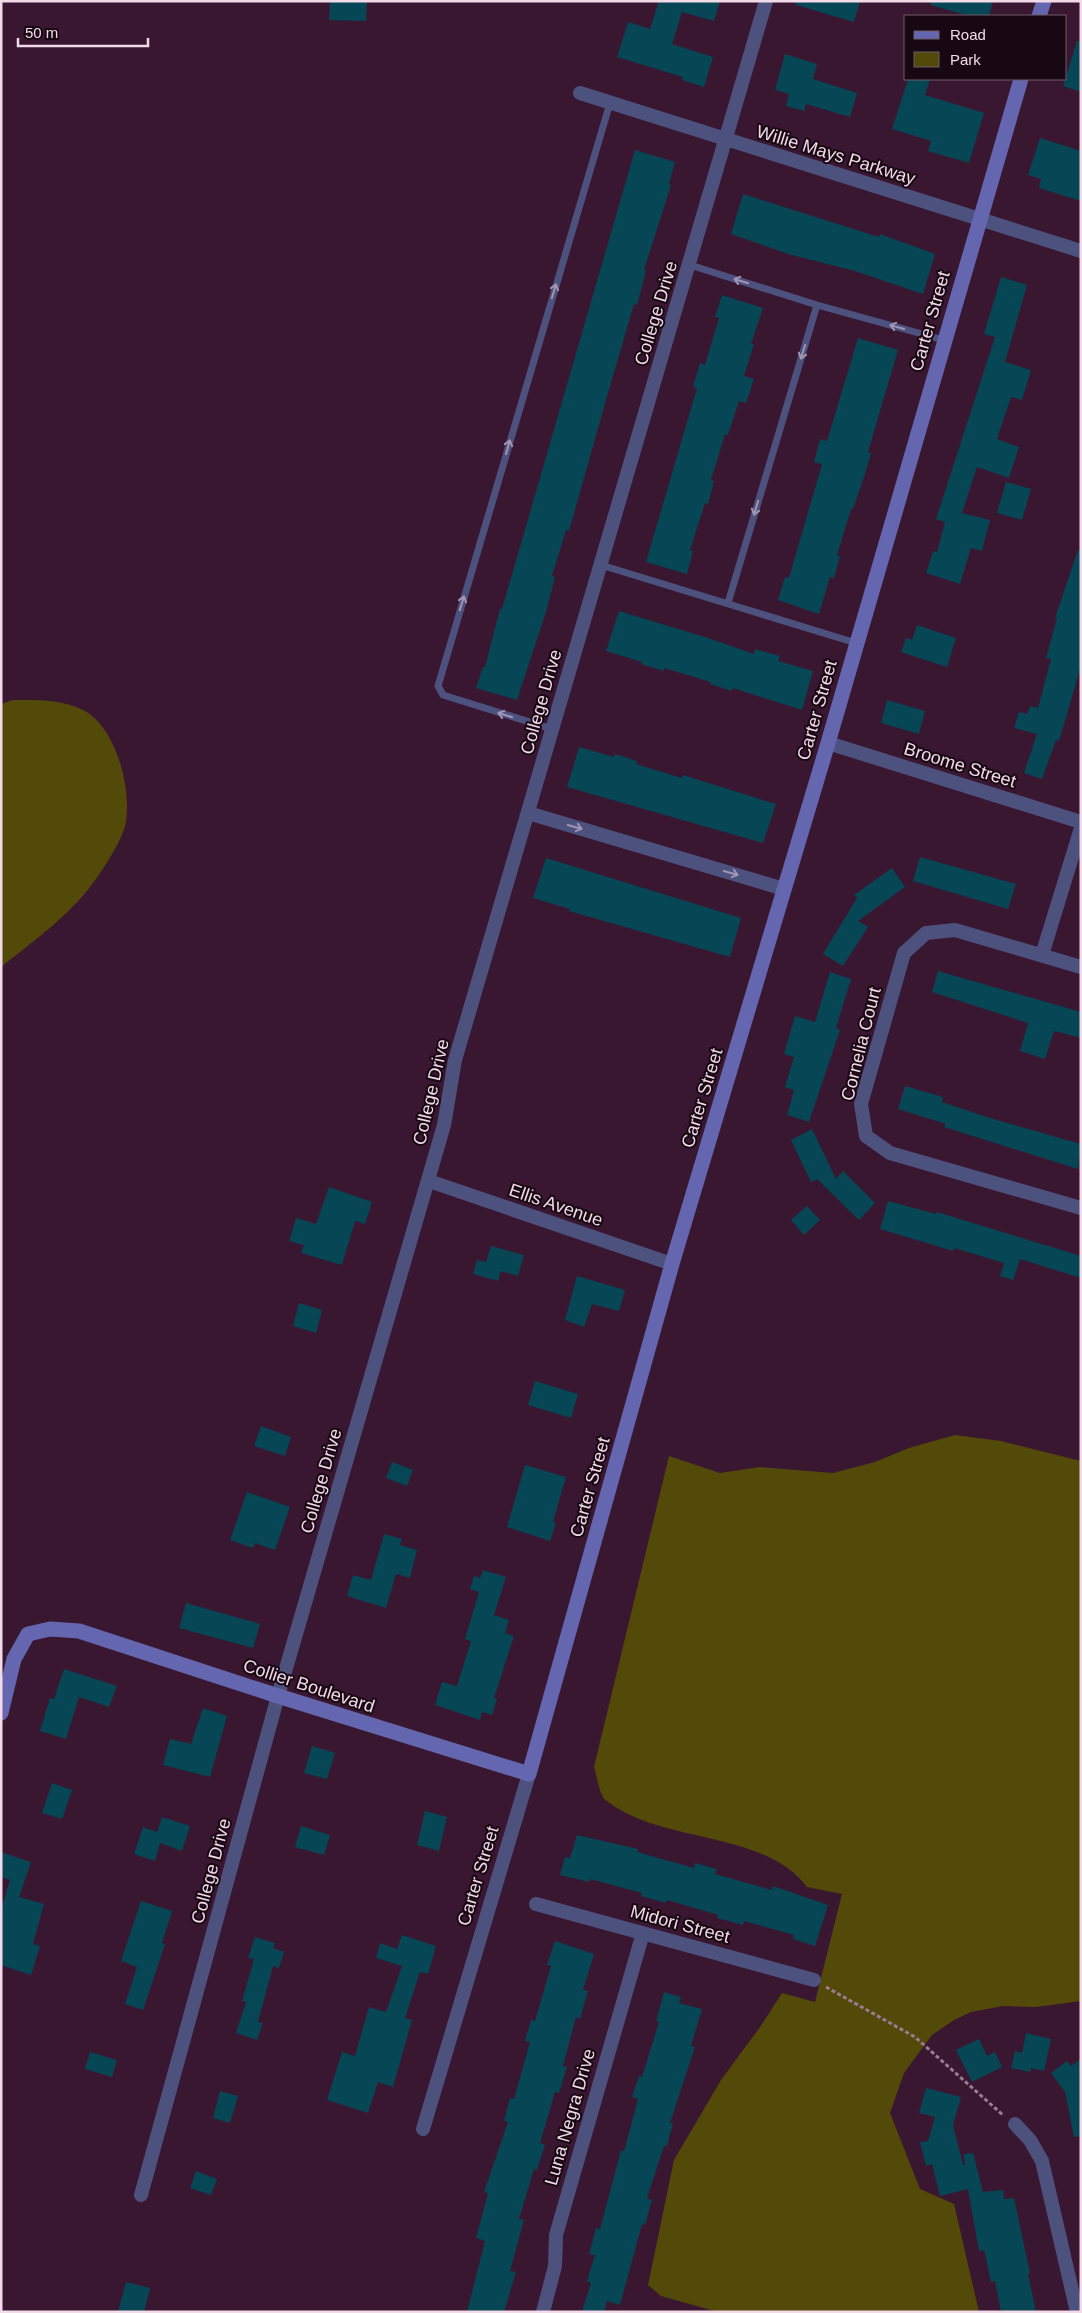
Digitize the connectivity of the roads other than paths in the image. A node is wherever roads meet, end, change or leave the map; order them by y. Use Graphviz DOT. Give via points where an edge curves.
graph roads {
  1 [pos="766,1"];
  2 [pos="1044,1"];
  3 [pos="1039,15"];
  4 [pos="1021,80"];
  5 [pos="580,93"];
  6 [pos="610,103"];
  7 [pos="726,140"];
  8 [pos="979,219"];
  9 [pos="1081,251"];
  10 [pos="690,266"];
  11 [pos="817,305"];
  12 [pos="944,340"];
  13 [pos="601,565"];
  14 [pos="728,603"];
  15 [pos="856,643"];
  16 [pos="552,729"];
  17 [pos="828,743"];
  18 [pos="528,814"];
  19 [pos="1081,822"];
  20 [pos="1081,828"];
  21 [pos="784,889"];
  22 [pos="1042,955"];
  23 [pos="1081,967"];
  24 [pos="428,1181"];
  25 [pos="1081,1208"];
  26 [pos="672,1264"];
  27 [pos="278,1696"];
  28 [pos="1,1713"];
  29 [pos="529,1774"];
  30 [pos="536,1904"];
  31 [pos="643,1934"];
  32 [pos="814,1980"];
  33 [pos="1015,2124"];
  34 [pos="424,2129"];
  35 [pos="141,2194"];
  36 [pos="543,2312"];
  37 [pos="1077,2312"];
  1 -- 7 [label="street, College Drive"];
  2 -- 3 [label="street"];
  4 -- 8 [label="street, Carter Street"];
  5 -- 6 [label="street, Willie Mays Parkway"];
  6 -- 7 [label="street, Willie Mays Parkway"];
  16 -- 6 [label="lane, one-way" via="443,696 438,686"];
  7 -- 8 [label="street, Willie Mays Parkway"];
  7 -- 10 [label="street, College Drive"];
  8 -- 9 [label="street, Willie Mays Parkway"];
  8 -- 12 [label="street, Carter Street"];
  11 -- 10 [label="lane, one-way"];
  10 -- 13 [label="street, College Drive"];
  12 -- 11 [label="lane, one-way"];
  11 -- 14 [label="lane, one-way"];
  12 -- 15 [label="street, Carter Street"];
  13 -- 14 [label="lane"];
  13 -- 16 [label="street, College Drive"];
  14 -- 15 [label="lane"];
  15 -- 17 [label="street, Carter Street"];
  16 -- 18 [label="street, College Drive"];
  17 -- 19 [label="street, Broome Street"];
  17 -- 21 [label="street, Carter Street"];
  18 -- 21 [label="street, one-way"];
  18 -- 24 [label="street, College Drive" via="455,1060 444,1125"];
  20 -- 22 [label="street"];
  21 -- 26 [label="street, Carter Street"];
  22 -- 23 [label="street, Cornelia Court"];
  22 -- 25 [label="street, Cornelia Court" via="955,930 926,933 904,952 861,1104 866,1136 890,1153"];
  24 -- 26 [label="street, Ellis Avenue"];
  24 -- 27 [label="street, College Drive"];
  26 -- 29 [label="street, Carter Street"];
  27 -- 28 [label="street, Collier Boulevard" via="79,1631 50,1629 28,1634 14,1659"];
  27 -- 29 [label="street, Collier Boulevard"];
  27 -- 35 [label="street, College Drive"];
  29 -- 34 [label="street, Carter Street"];
  30 -- 31 [label="street, Midori Street"];
  31 -- 32 [label="street, Midori Street"];
  31 -- 36 [label="street, Luna Negra Drive" via="556,2235 555,2266"];
  33 -- 37 [label="street" via="1030,2140 1042,2161"];
}
